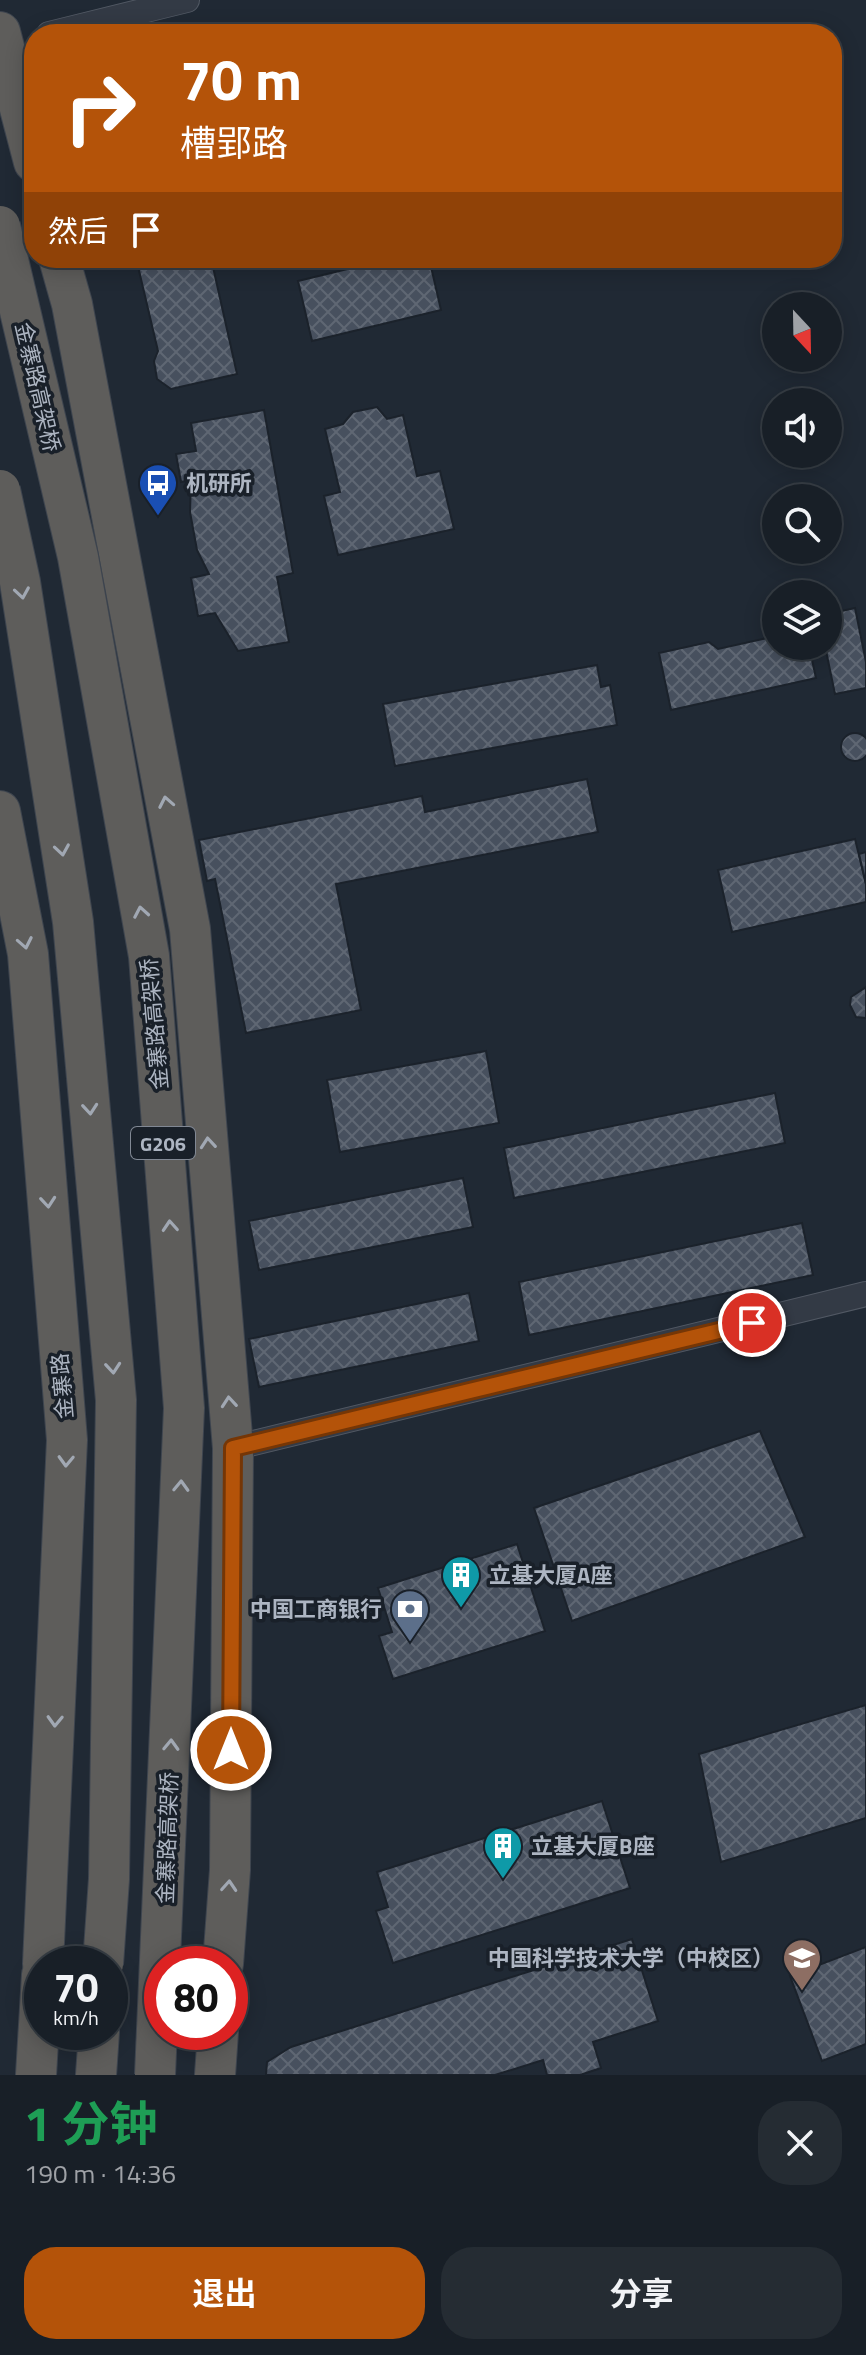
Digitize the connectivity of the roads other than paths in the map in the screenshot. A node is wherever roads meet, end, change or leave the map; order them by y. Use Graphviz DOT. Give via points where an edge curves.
graph roads {
  1 [pos="187,0"];
  2 [pos="90,24"];
  3 [pos="12,38"];
  4 [pos="24,106"];
  5 [pos="0,226"];
  6 [pos="62,268"];
  7 [pos="0,490"];
  8 [pos="0,811"];
  9 [pos="866,1294"];
  10 [pos="233,1448"];
  11 [pos="44,1946"];
  12 [pos="104,1946"];
  13 [pos="224,1946"];
  14 [pos="38,2050"];
  15 [pos="98,2050"];
  16 [pos="217,2050"];
  17 [pos="36,2075"];
  18 [pos="96,2075"];
  19 [pos="155,2075"];
  20 [pos="215,2075"];
  1 -- 2 [label="street"];
  3 -- 4 [label="highway"];
  19 -- 5 [label="highway, 金寨路高架桥 / G206, one-way, bridge" via="184,1408 149,956 78,557"];
  10 -- 6 [label="highway, one-way" via="190,929"];
  7 -- 12 [label="highway, one-way, bridge" via="20,582 73,922 116,1400"];
  8 -- 11 [label="highway, 金寨路, one-way" via="28,954 67,1440"];
  9 -- 10 [label="street"];
  13 -- 10 [label="highway, one-way" via="230,1870"];
  14 -- 17 [label="highway"];
  15 -- 18 [label="highway"];
  16 -- 20 [label="highway"];
}
